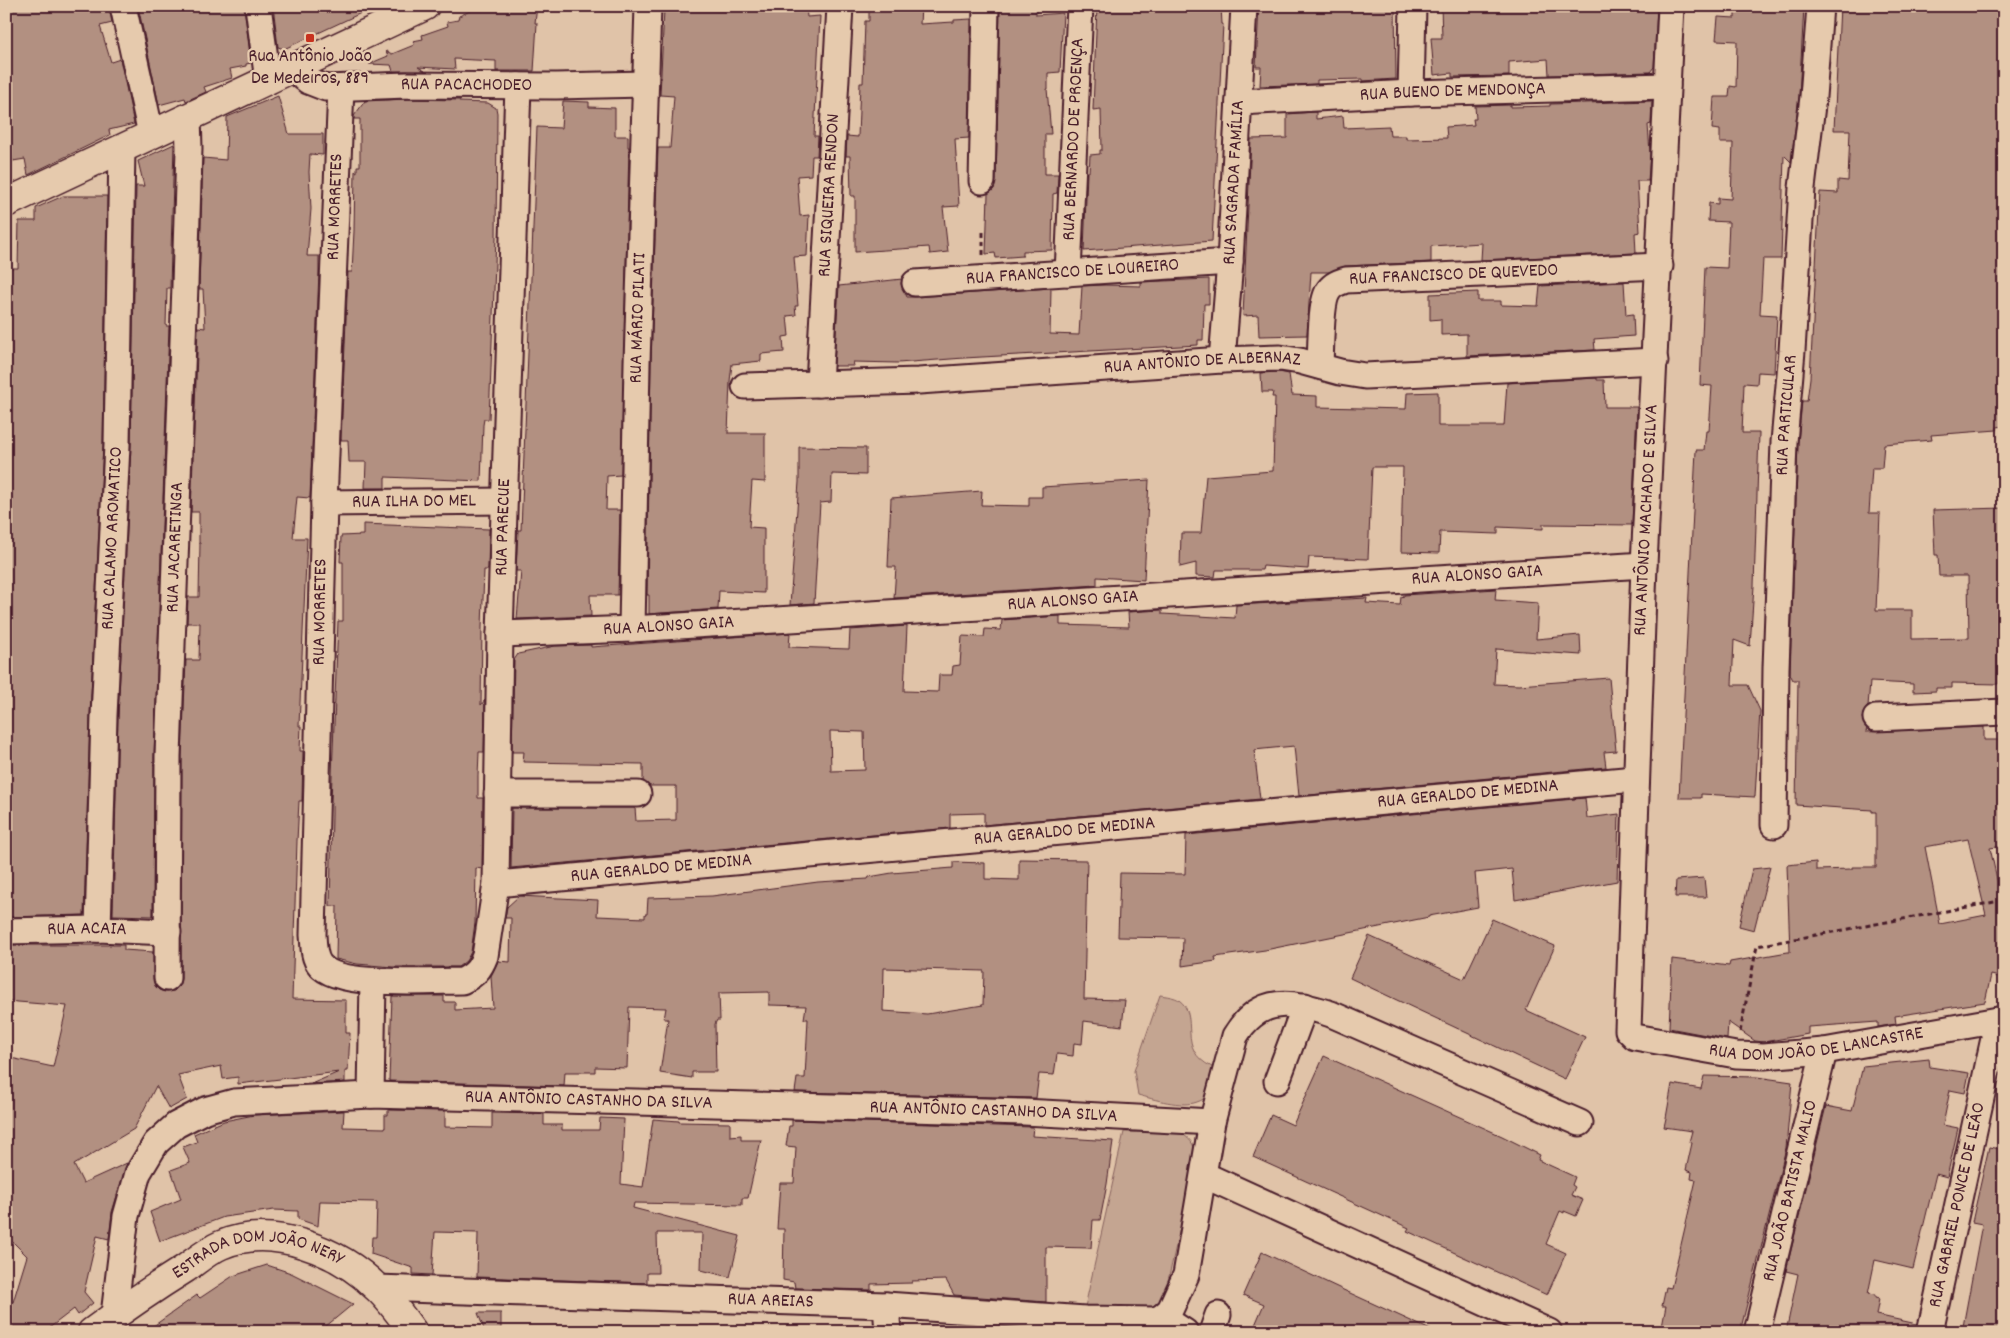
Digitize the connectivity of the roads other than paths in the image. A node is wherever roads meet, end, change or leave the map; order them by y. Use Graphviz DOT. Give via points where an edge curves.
graph roads {
  1 [pos="123,6"];
  2 [pos="258,6"];
  3 [pos="425,6"];
  4 [pos="648,6"];
  5 [pos="840,6"];
  6 [pos="986,6"];
  7 [pos="1080,6"];
  8 [pos="1244,6"];
  9 [pos="1413,6"];
  10 [pos="1671,6"];
  11 [pos="1820,6"];
  12 [pos="293,69"];
  13 [pos="268,81"];
  14 [pos="645,84"];
  15 [pos="518,86"];
  16 [pos="1667,86"];
  17 [pos="341,88"];
  18 [pos="1411,93"];
  19 [pos="1239,102"];
  20 [pos="188,117"];
  21 [pos="152,134"];
  22 [pos="122,148"];
  23 [pos="982,181"];
  24 [pos="6,202"];
  25 [pos="1230,262"];
  26 [pos="1660,266"];
  27 [pos="1068,273"];
  28 [pos="915,283"];
  29 [pos="1222,360"];
  30 [pos="1655,361"];
  31 [pos="1320,366"];
  32 [pos="819,384"];
  33 [pos="746,386"];
  34 [pos="504,501"];
  35 [pos="324,503"];
  36 [pos="1644,565"];
  37 [pos="632,629"];
  38 [pos="500,634"];
  39 [pos="2004,712"];
  40 [pos="1876,718"];
  41 [pos="1635,779"];
  42 [pos="497,794"];
  43 [pos="638,794"];
  44 [pos="1774,825"];
  45 [pos="496,884"];
  46 [pos="98,929"];
  47 [pos="6,931"];
  48 [pos="168,932"];
  49 [pos="481,967"];
  50 [pos="167,978"];
  51 [pos="374,981"];
  52 [pos="1305,1006"];
  53 [pos="2001,1019"];
  54 [pos="1629,1033"];
  55 [pos="1824,1051"];
  56 [pos="1277,1081"];
  57 [pos="372,1095"];
  58 [pos="1212,1122"];
  59 [pos="1580,1123"];
  60 [pos="1204,1176"];
  61 [pos="377,1288"];
  62 [pos="886,1305"];
  63 [pos="114,1315"];
  64 [pos="1162,1317"];
  65 [pos="92,1332"];
  66 [pos="413,1332"];
  67 [pos="888,1332"];
  68 [pos="1185,1332"];
  69 [pos="1549,1332"];
  70 [pos="1757,1332"];
  71 [pos="1930,1332"];
  1 -- 21 [label="street"];
  2 -- 13 [label="street"];
  3 -- 12 [label="street"];
  4 -- 14 [label="street, RUA MÁRIO PILATI"];
  5 -- 32 [label="street, RUA SIQUEIRA RENDON"];
  6 -- 23 [label="street"];
  7 -- 27 [label="street, RUA BERNARDO DE PROENÇA"];
  8 -- 19 [label="street, RUA SAGRADA FAMÍLIA"];
  9 -- 18 [label="street"];
  10 -- 16 [label="street, RUA ANTÔNIO MACHADO E SILVA"];
  11 -- 44 [label="street, RUA PARTICULAR" via="1802,188 1784,442"];
  12 -- 13 [label="street"];
  12 -- 17 [label="street, RUA PACACHODEO" via="318,86"];
  13 -- 20 [label="street"];
  14 -- 15 [label="street, RUA PACACHODEO"];
  14 -- 37 [label="street, RUA MÁRIO PILATI"];
  15 -- 17 [label="street, RUA PACACHODEO"];
  15 -- 34 [label="street, RUA PARECUE"];
  16 -- 18 [label="street, RUA BUENO DE MENDONÇA"];
  16 -- 26 [label="street, RUA ANTÔNIO MACHADO E SILVA"];
  17 -- 35 [label="street, RUA MORRETES"];
  18 -- 19 [label="street, RUA BUENO DE MENDONÇA"];
  19 -- 25 [label="street, RUA SAGRADA FAMÍLIA"];
  20 -- 21 [label="street"];
  20 -- 48 [label="street, RUA JACARETINGA" via="186,266 168,756"];
  21 -- 22 [label="street"];
  22 -- 24 [label="street"];
  22 -- 46 [label="street, RUA CALAMO AROMATICO" via="117,445"];
  25 -- 27 [label="street, RUA FRANCISCO DE LOUREIRO"];
  25 -- 29 [label="street, RUA SAGRADA FAMÍLIA"];
  26 -- 30 [label="street, RUA ANTÔNIO MACHADO E SILVA"];
  26 -- 31 [label="street, RUA FRANCISCO DE QUEVEDO" via="1346,280 1328,290 1324,302"];
  27 -- 28 [label="street, RUA FRANCISCO DE LOUREIRO"];
  29 -- 31 [label="street, RUA ANTÔNIO DE ALBERNAZ" via="1280,358"];
  29 -- 32 [label="street, RUA ANTÔNIO DE ALBERNAZ" via="919,381"];
  30 -- 31 [label="street, RUA ANTÔNIO DE ALBERNAZ" via="1365,376"];
  30 -- 36 [label="street, RUA ANTÔNIO MACHADO E SILVA"];
  32 -- 33 [label="street, RUA ANTÔNIO DE ALBERNAZ"];
  34 -- 35 [label="street, RUA ILHA DO MEL"];
  34 -- 38 [label="street, RUA PARECUE"];
  35 -- 51 [label="street, RUA MORRETES" via="314,952 327,972"];
  36 -- 37 [label="street, RUA ALONSO GAIA"];
  36 -- 41 [label="street, RUA ANTÔNIO MACHADO E SILVA"];
  37 -- 38 [label="street, RUA ALONSO GAIA"];
  38 -- 42 [label="street, RUA PARECUE"];
  39 -- 40 [label="street"];
  41 -- 45 [label="street, RUA GERALDO DE MEDINA"];
  41 -- 54 [label="street, RUA ANTÔNIO MACHADO E SILVA"];
  42 -- 43 [label="street"];
  42 -- 45 [label="street, RUA PARECUE"];
  45 -- 49 [label="street, RUA PARECUE"];
  46 -- 47 [label="street, RUA ACAIA"];
  46 -- 48 [label="street, RUA ACAIA"];
  48 -- 50 [label="street, RUA JACARETINGA"];
  49 -- 51 [label="street, RUA MORRETES" via="474,976 462,981"];
  51 -- 57 [label="street"];
  52 -- 56 [label="street"];
  52 -- 58 [label="street" via="1268,1006 1254,1012 1242,1024 1235,1036"];
  52 -- 59 [label="street" via="1332,1014"];
  53 -- 55 [label="street, RUA DOM JOÃO DE LANCASTRE"];
  53 -- 71 [label="street, RUA GABRIEL PONCE DE LEÃO"];
  54 -- 55 [label="street, RUA DOM JOÃO DE LANCASTRE" via="1634,1037 1736,1055"];
  55 -- 70 [label="street, RUA JOÃO BATISTA MALIO"];
  57 -- 58 [label="street, RUA ANTÔNIO CASTANHO DA SILVA" via="1024,1112"];
  57 -- 63 [label="street, RUA ANTÔNIO CASTANHO DA SILVA" via="234,1102 204,1110 176,1125 156,1143 138,1173 126,1216"];
  58 -- 60 [label="street"];
  60 -- 64 [label="street" via="1186,1275 1170,1310"];
  60 -- 69 [label="street"];
  61 -- 62 [label="street, RUA AREIAS"];
  61 -- 63 [label="street, ESTRADA DOM JOÃO NERY" via="337,1258 306,1245 276,1238 248,1238 221,1245"];
  61 -- 66 [label="street, ESTRADA DOM JOÃO NERY"];
  62 -- 64 [label="street, RUA AREIAS" via="1085,1319 1147,1321"];
  62 -- 67 [label="street"];
  63 -- 65 [label="street, ESTRADA DOM JOÃO NERY"];
  64 -- 68 [label="street"];
}
